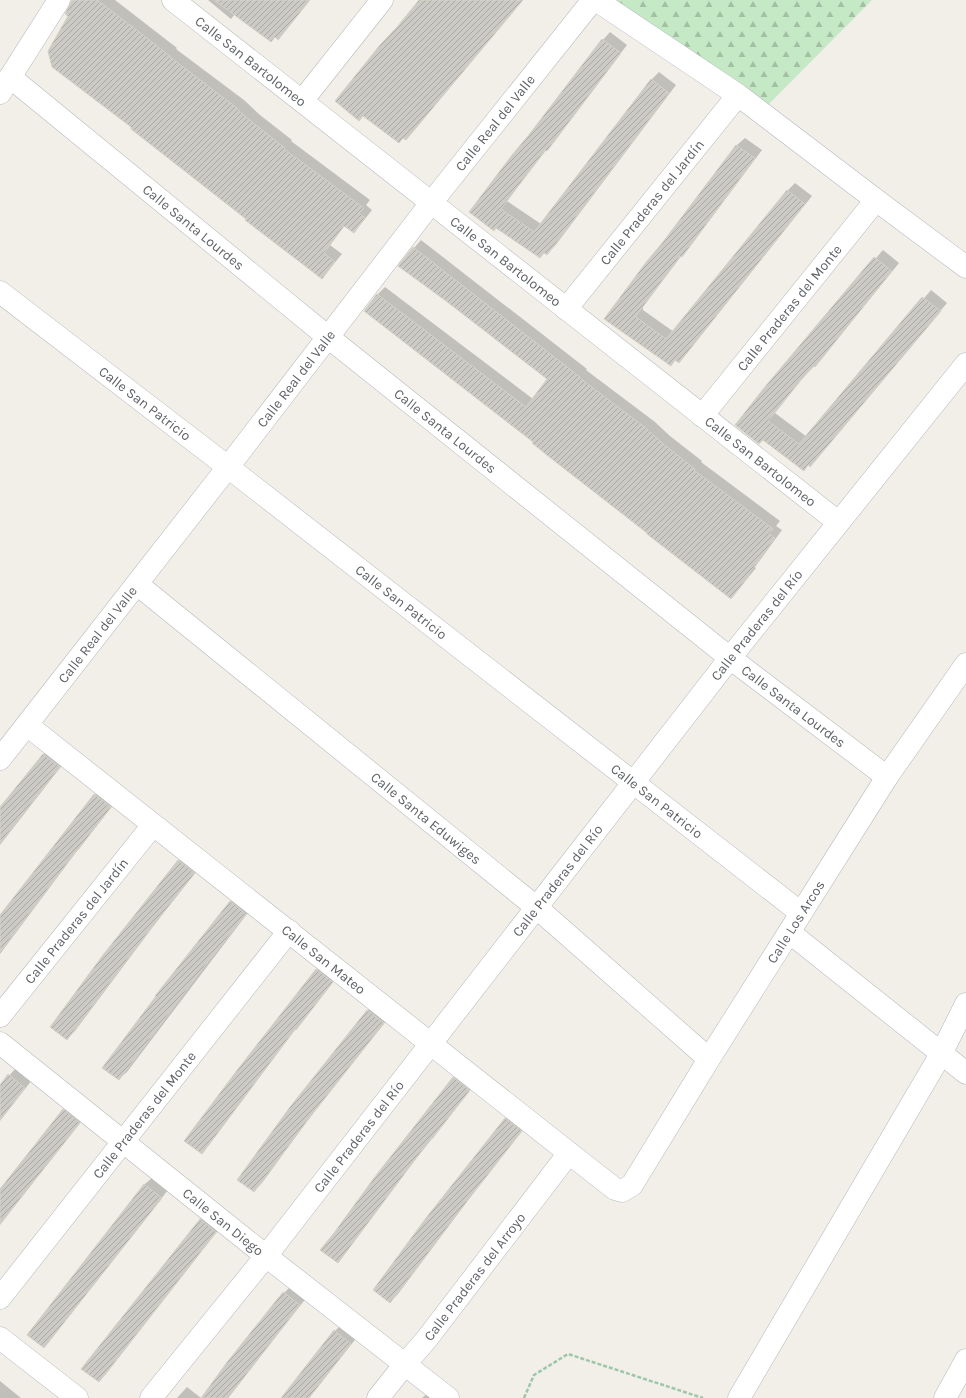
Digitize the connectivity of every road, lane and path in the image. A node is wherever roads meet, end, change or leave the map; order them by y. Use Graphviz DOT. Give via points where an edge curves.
graph roads {
  1 [pos="59,0"];
  2 [pos="173,0"];
  3 [pos="382,0"];
  4 [pos="594,0"];
  5 [pos="5,85"];
  6 [pos="738,95"];
  7 [pos="302,101"];
  8 [pos="876,200"];
  9 [pos="431,203"];
  10 [pos="966,267"];
  11 [pos="0,292"];
  12 [pos="566,309"];
  13 [pos="328,336"];
  14 [pos="966,364"];
  15 [pos="702,416"];
  16 [pos="228,467"];
  17 [pos="838,522"];
  18 [pos="138,584"];
  19 [pos="730,658"];
  20 [pos="966,664"];
  21 [pos="27,725"];
  22 [pos="0,759"];
  23 [pos="887,777"];
  24 [pos="633,783"];
  25 [pos="153,825"];
  26 [pos="536,907"];
  27 [pos="801,913"];
  28 [pos="289,931"];
  29 [pos="789,932"];
  30 [pos="966,1004"];
  31 [pos="0,1016"];
  32 [pos="0,1043"];
  33 [pos="430,1043"];
  34 [pos="941,1054"];
  35 [pos="709,1058"];
  36 [pos="966,1073"];
  37 [pos="124,1141"];
  38 [pos="569,1153"];
  39 [pos="627,1188"];
  40 [pos="266,1256"];
  41 [pos="0,1298"];
  42 [pos="0,1338"];
  43 [pos="966,1360"];
  44 [pos="405,1364"];
  45 [pos="77,1398"];
  46 [pos="151,1398"];
  47 [pos="378,1398"];
  48 [pos="448,1398"];
  49 [pos="524,1398"];
  50 [pos="702,1398"];
  51 [pos="739,1398"];
  52 [pos="945,1398"];
  1 -- 5 [label="street"];
  2 -- 7 [label="street, Calle San Bartolomeo"];
  3 -- 7 [label="street"];
  4 -- 6 [label="street"];
  4 -- 9 [label="street, Calle Real del Valle"];
  5 -- 13 [label="street, Calle Santa Lourdes"];
  6 -- 8 [label="street"];
  6 -- 12 [label="street, Calle Praderas del Jardín"];
  7 -- 9 [label="street, Calle San Bartolomeo"];
  8 -- 10 [label="street"];
  8 -- 15 [label="street, Calle Praderas del Monte"];
  9 -- 12 [label="street, Calle San Bartolomeo"];
  9 -- 13 [label="street, Calle Real del Valle"];
  11 -- 16 [label="street, Calle San Patricio"];
  12 -- 15 [label="street, Calle San Bartolomeo"];
  13 -- 16 [label="street, Calle Real del Valle"];
  13 -- 19 [label="street, Calle Santa Lourdes"];
  14 -- 17 [label="street, Calle Praderas del Río"];
  15 -- 17 [label="street, Calle San Bartolomeo"];
  16 -- 18 [label="street, Calle Real del Valle"];
  16 -- 24 [label="street, Calle San Patricio"];
  17 -- 19 [label="street, Calle Praderas del Río"];
  18 -- 21 [label="street, Calle Real del Valle"];
  18 -- 26 [label="street, Calle Santa Eduwiges"];
  19 -- 23 [label="street, Calle Santa Lourdes"];
  19 -- 24 [label="street, Calle Praderas del Río"];
  20 -- 23 [label="street, Calle Los Arcos"];
  21 -- 22 [label="street, Calle Real del Valle"];
  21 -- 25 [label="street, Calle San Mateo"];
  23 -- 27 [label="street, Calle Los Arcos"];
  24 -- 26 [label="street, Calle Praderas del Río"];
  24 -- 27 [label="street, Calle San Patricio"];
  25 -- 28 [label="street, Calle San Mateo"];
  25 -- 31 [label="street, Calle Praderas del Jardín"];
  26 -- 33 [label="street, Calle Praderas del Río"];
  26 -- 35 [label="street, Calle Santa Eduwiges"];
  27 -- 29 [label="street, Calle Los Arcos"];
  28 -- 33 [label="street, Calle San Mateo"];
  28 -- 37 [label="street, Calle Praderas del Monte"];
  29 -- 34 [label="street"];
  29 -- 35 [label="street, Calle Los Arcos"];
  30 -- 34 [label="street"];
  32 -- 37 [label="street, Calle San Diego"];
  33 -- 38 [label="street, Calle San Mateo"];
  33 -- 40 [label="street, Calle Praderas del Río"];
  34 -- 36 [label="street"];
  34 -- 51 [label="street"];
  35 -- 39 [label="street, Calle Los Arcos"];
  37 -- 40 [label="street, Calle San Diego"];
  37 -- 41 [label="street, Calle Praderas del Monte"];
  38 -- 39 [label="street, Calle San Mateo" via="615,1189"];
  38 -- 44 [label="street, Calle Praderas del Arroyo"];
  40 -- 44 [label="street, Calle San Diego"];
  40 -- 46 [label="street, Calle Praderas del Río"];
  42 -- 45 [label="street"];
  43 -- 52 [label="street"];
  44 -- 47 [label="street, Calle Praderas del Arroyo"];
  44 -- 48 [label="street, Calle San Diego"];
  49 -- 50 [label="path" via="534,1375 568,1354"];
}
